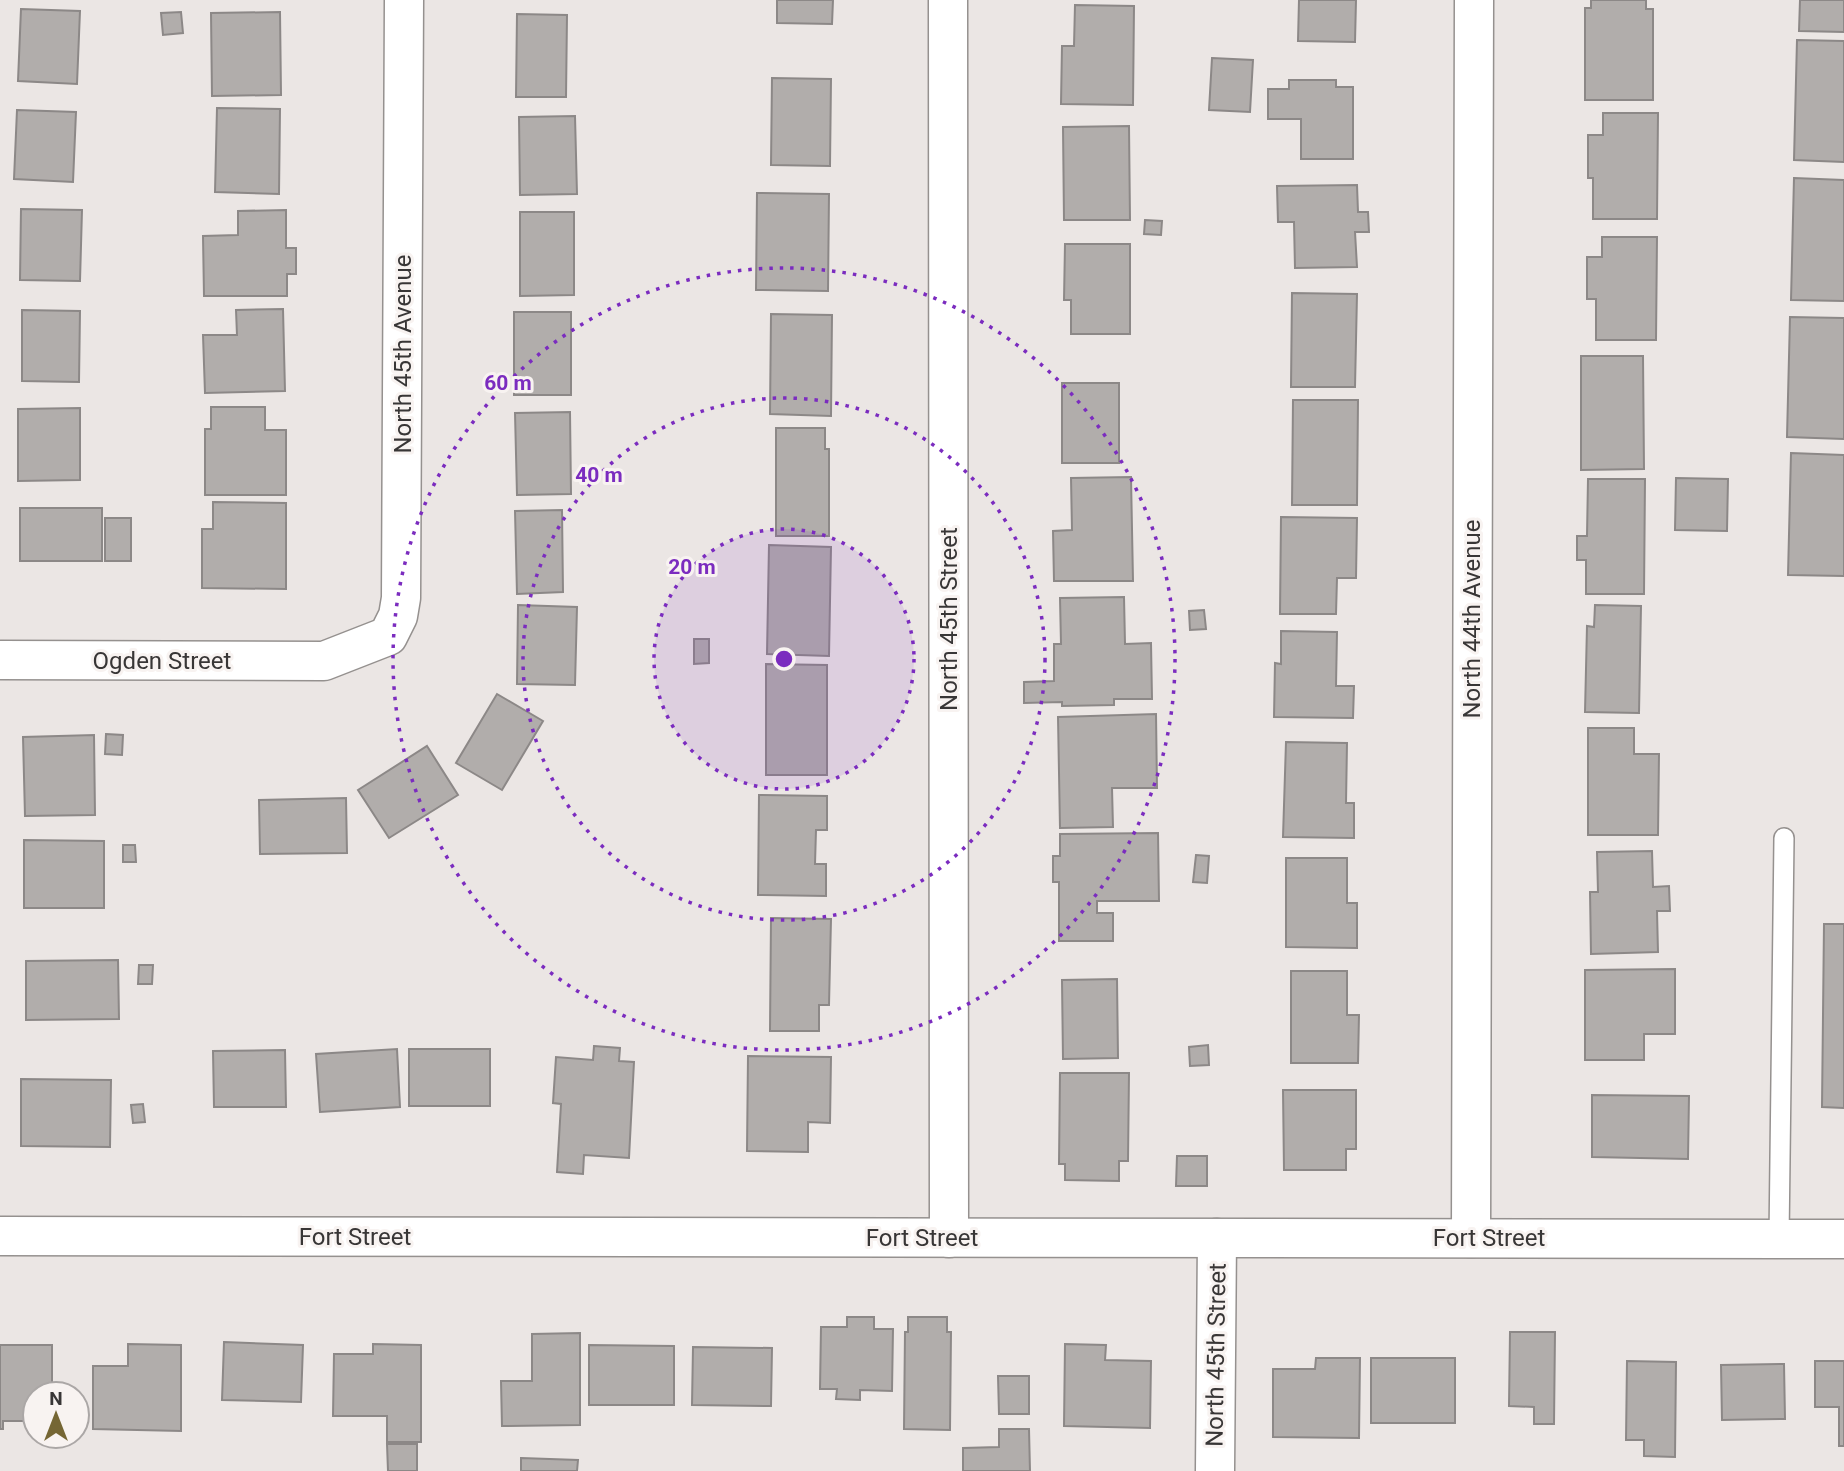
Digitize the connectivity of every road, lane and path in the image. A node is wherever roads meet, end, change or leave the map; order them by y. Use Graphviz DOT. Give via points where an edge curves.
graph roads {
  1 [pos="404,0"];
  2 [pos="948,0"];
  3 [pos="1474,0"];
  4 [pos="0,660"];
  5 [pos="324,661"];
  6 [pos="1784,838"];
  7 [pos="0,1236"];
  8 [pos="949,1238"];
  9 [pos="1217,1238"];
  10 [pos="1471,1238"];
  11 [pos="1779,1239"];
  12 [pos="1844,1239"];
  13 [pos="1215,1471"];
  1 -- 5 [label="street, North 45th Avenue" via="401,598 388,636"];
  2 -- 8 [label="street, North 45th Street"];
  3 -- 10 [label="street, North 44th Avenue"];
  4 -- 5 [label="street, Ogden Street"];
  6 -- 11 [label="lane"];
  7 -- 8 [label="street, Fort Street"];
  8 -- 9 [label="street, Fort Street"];
  9 -- 10 [label="street, Fort Street"];
  9 -- 13 [label="street, North 45th Street"];
  10 -- 11 [label="street, Fort Street"];
  11 -- 12 [label="street, Fort Street"];
}
